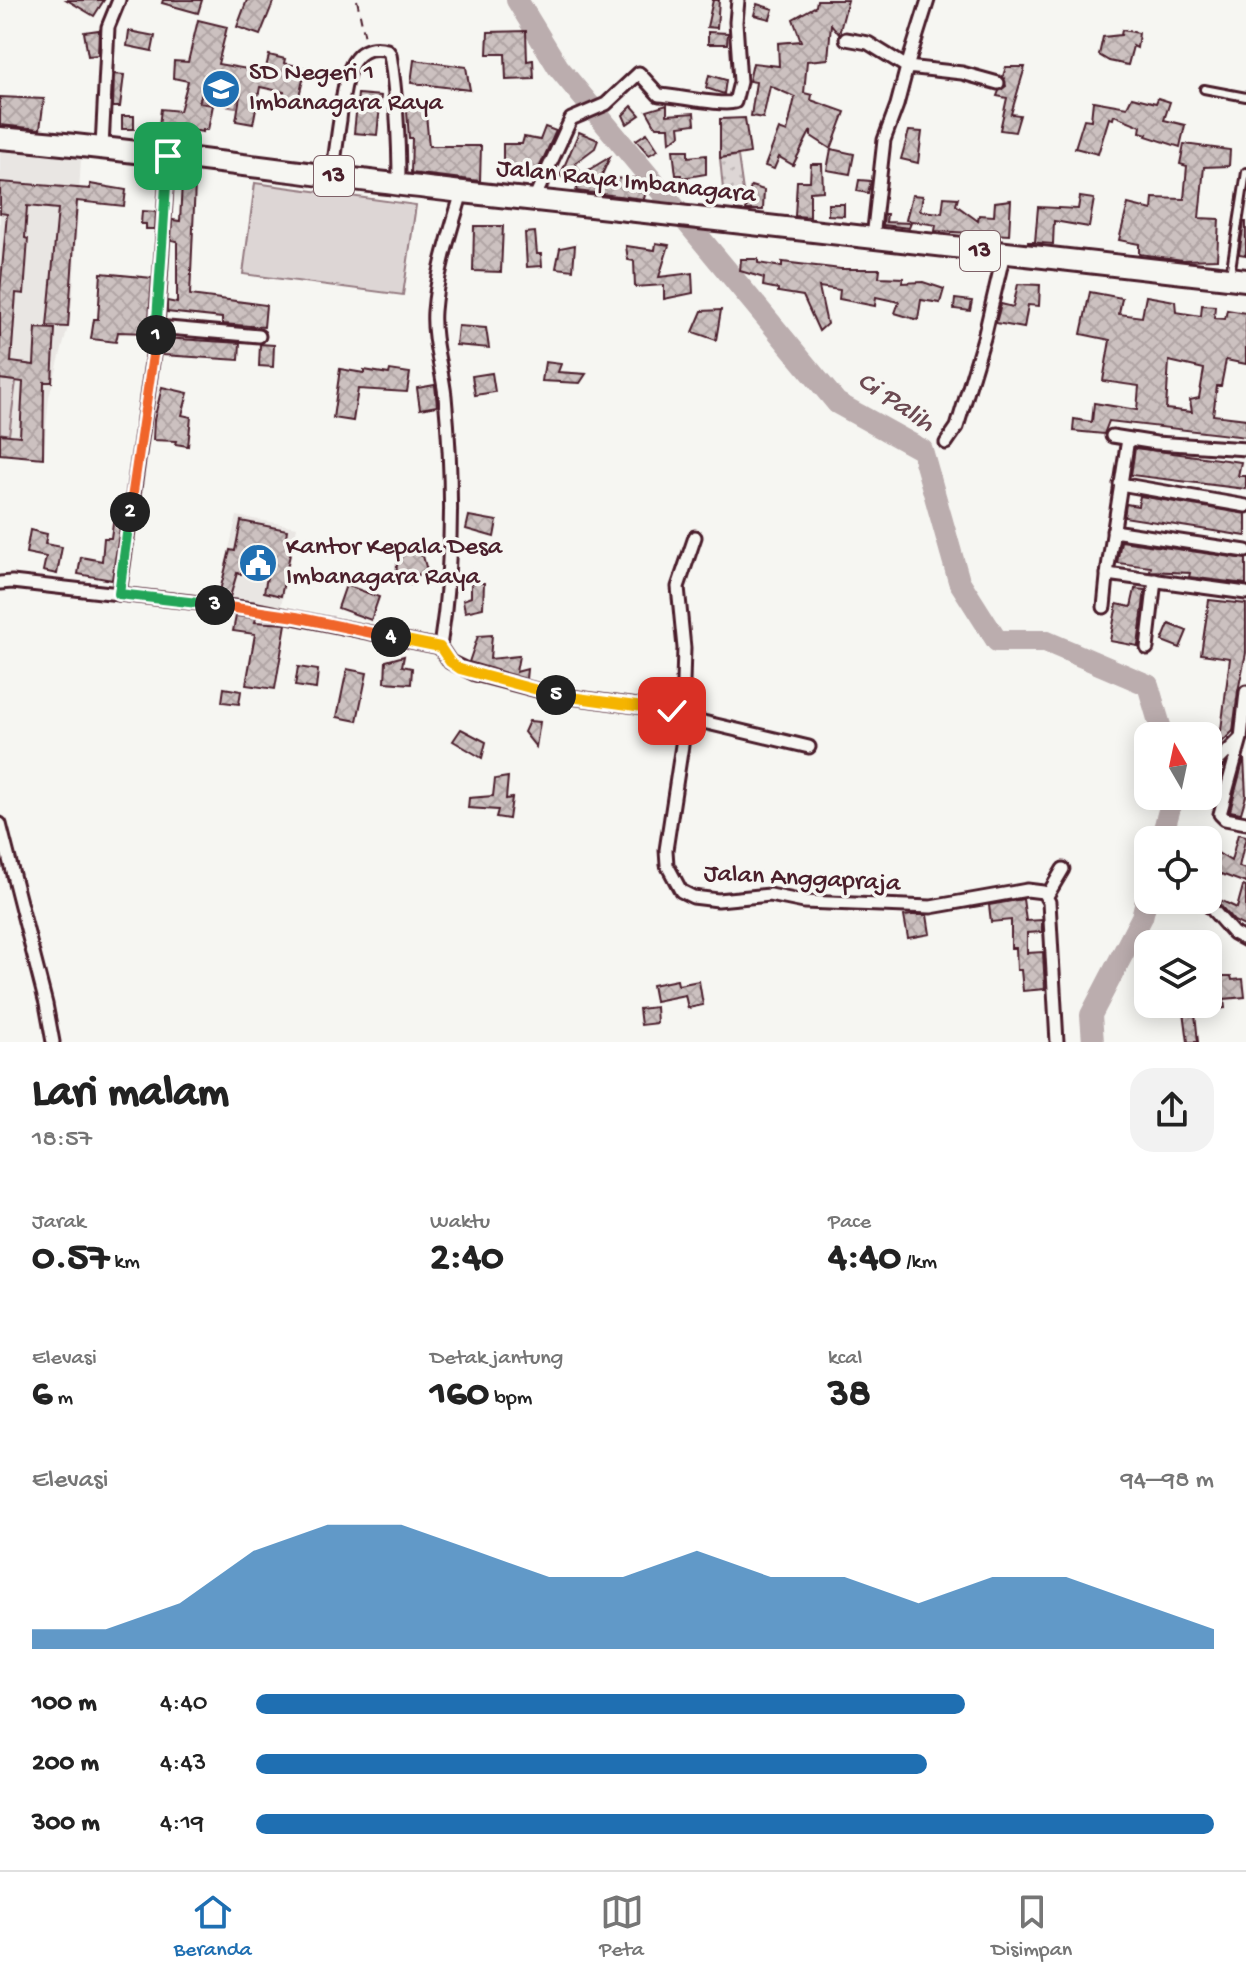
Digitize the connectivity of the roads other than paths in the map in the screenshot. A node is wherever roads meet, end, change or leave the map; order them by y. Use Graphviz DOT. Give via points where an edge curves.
graph roads {
  1 [pos="119,0"];
  2 [pos="738,0"];
  3 [pos="928,0"];
  4 [pos="846,39"];
  5 [pos="907,67"];
  6 [pos="998,83"];
  7 [pos="1204,89"];
  8 [pos="1246,97"];
  9 [pos="0,138"];
  10 [pos="102,147"];
  11 [pos="168,156"];
  12 [pos="1246,172"];
  13 [pos="332,176"];
  14 [pos="399,184"];
  15 [pos="462,192"];
  16 [pos="534,199"];
  17 [pos="873,238"];
  18 [pos="1004,253"];
  19 [pos="1238,279"];
  20 [pos="157,327"];
  21 [pos="259,336"];
  22 [pos="1112,436"];
  23 [pos="1128,439"];
  24 [pos="946,443"];
  25 [pos="1246,449"];
  26 [pos="1120,484"];
  27 [pos="1246,506"];
  28 [pos="1113,531"];
  29 [pos="695,537"];
  30 [pos="1246,551"];
  31 [pos="1107,574"];
  32 [pos="1155,580"];
  33 [pos="0,583"];
  34 [pos="1246,593"];
  35 [pos="119,594"];
  36 [pos="1104,607"];
  37 [pos="440,647"];
  38 [pos="1147,648"];
  39 [pos="1246,692"];
  40 [pos="682,717"];
  41 [pos="1241,738"];
  42 [pos="809,747"];
  43 [pos="1222,758"];
  44 [pos="1222,784"];
  45 [pos="1227,786"];
  46 [pos="1246,823"];
  47 [pos="0,824"];
  48 [pos="1063,869"];
  49 [pos="1047,896"];
  50 [pos="1216,914"];
  51 [pos="1246,940"];
  52 [pos="53,1042"];
  53 [pos="1057,1042"];
  1 -- 10 [label="street" via="108,27"];
  2 -- 16 [label="street" via="740,82 735,102 659,95 639,73 600,107 567,123"];
  3 -- 5 [label="street"];
  4 -- 5 [label="street" via="868,43"];
  5 -- 6 [label="street"];
  5 -- 17 [label="street" via="884,140"];
  7 -- 8 [label="lane"];
  9 -- 10 [label="highway, Jalan Raya Imbanagara / 13"];
  10 -- 11 [label="highway, Jalan Raya Imbanagara / 13"];
  11 -- 13 [label="highway, Jalan Raya Imbanagara / 13"];
  11 -- 20 [label="street"];
  12 -- 19 [label="lane"];
  13 -- 14 [label="highway, Jalan Raya Imbanagara / 13"];
  13 -- 14 [label="street" via="345,78 359,54 381,48 390,54 399,122"];
  14 -- 15 [label="highway, Jalan Raya Imbanagara / 13"];
  15 -- 16 [label="highway, Jalan Raya Imbanagara / 13"];
  15 -- 37 [label="street" via="434,311 449,449 448,587"];
  16 -- 17 [label="highway, Jalan Raya Imbanagara / 13"];
  17 -- 18 [label="highway, Jalan Raya Imbanagara / 13"];
  18 -- 19 [label="highway, Jalan Raya Imbanagara / 13"];
  18 -- 24 [label="street" via="957,427"];
  20 -- 21 [label="street"];
  20 -- 35 [label="street"];
  22 -- 23 [label="street"];
  23 -- 25 [label="street"];
  23 -- 26 [label="street"];
  26 -- 27 [label="street"];
  26 -- 28 [label="street"];
  28 -- 30 [label="street"];
  28 -- 31 [label="street"];
  29 -- 40 [label="street, Jalan Anggapraja" via="678,587 684,648"];
  31 -- 32 [label="street"];
  31 -- 36 [label="street"];
  32 -- 34 [label="street"];
  32 -- 38 [label="street"];
  33 -- 35 [label="street"];
  35 -- 37 [label="street" via="253,609"];
  37 -- 40 [label="street" via="450,662 475,674 556,695 666,710"];
  39 -- 41 [label="street"];
  40 -- 42 [label="street"];
  40 -- 49 [label="street, Jalan Anggapraja" via="666,850 672,879 693,897 770,895 804,902 931,907 1027,890"];
  41 -- 43 [label="street"];
  41 -- 45 [label="street"];
  44 -- 45 [label="street"];
  45 -- 46 [label="street" via="1220,814"];
  47 -- 52 [label="street"];
  48 -- 49 [label="street"];
  49 -- 53 [label="street"];
  50 -- 51 [label="street"];
}
